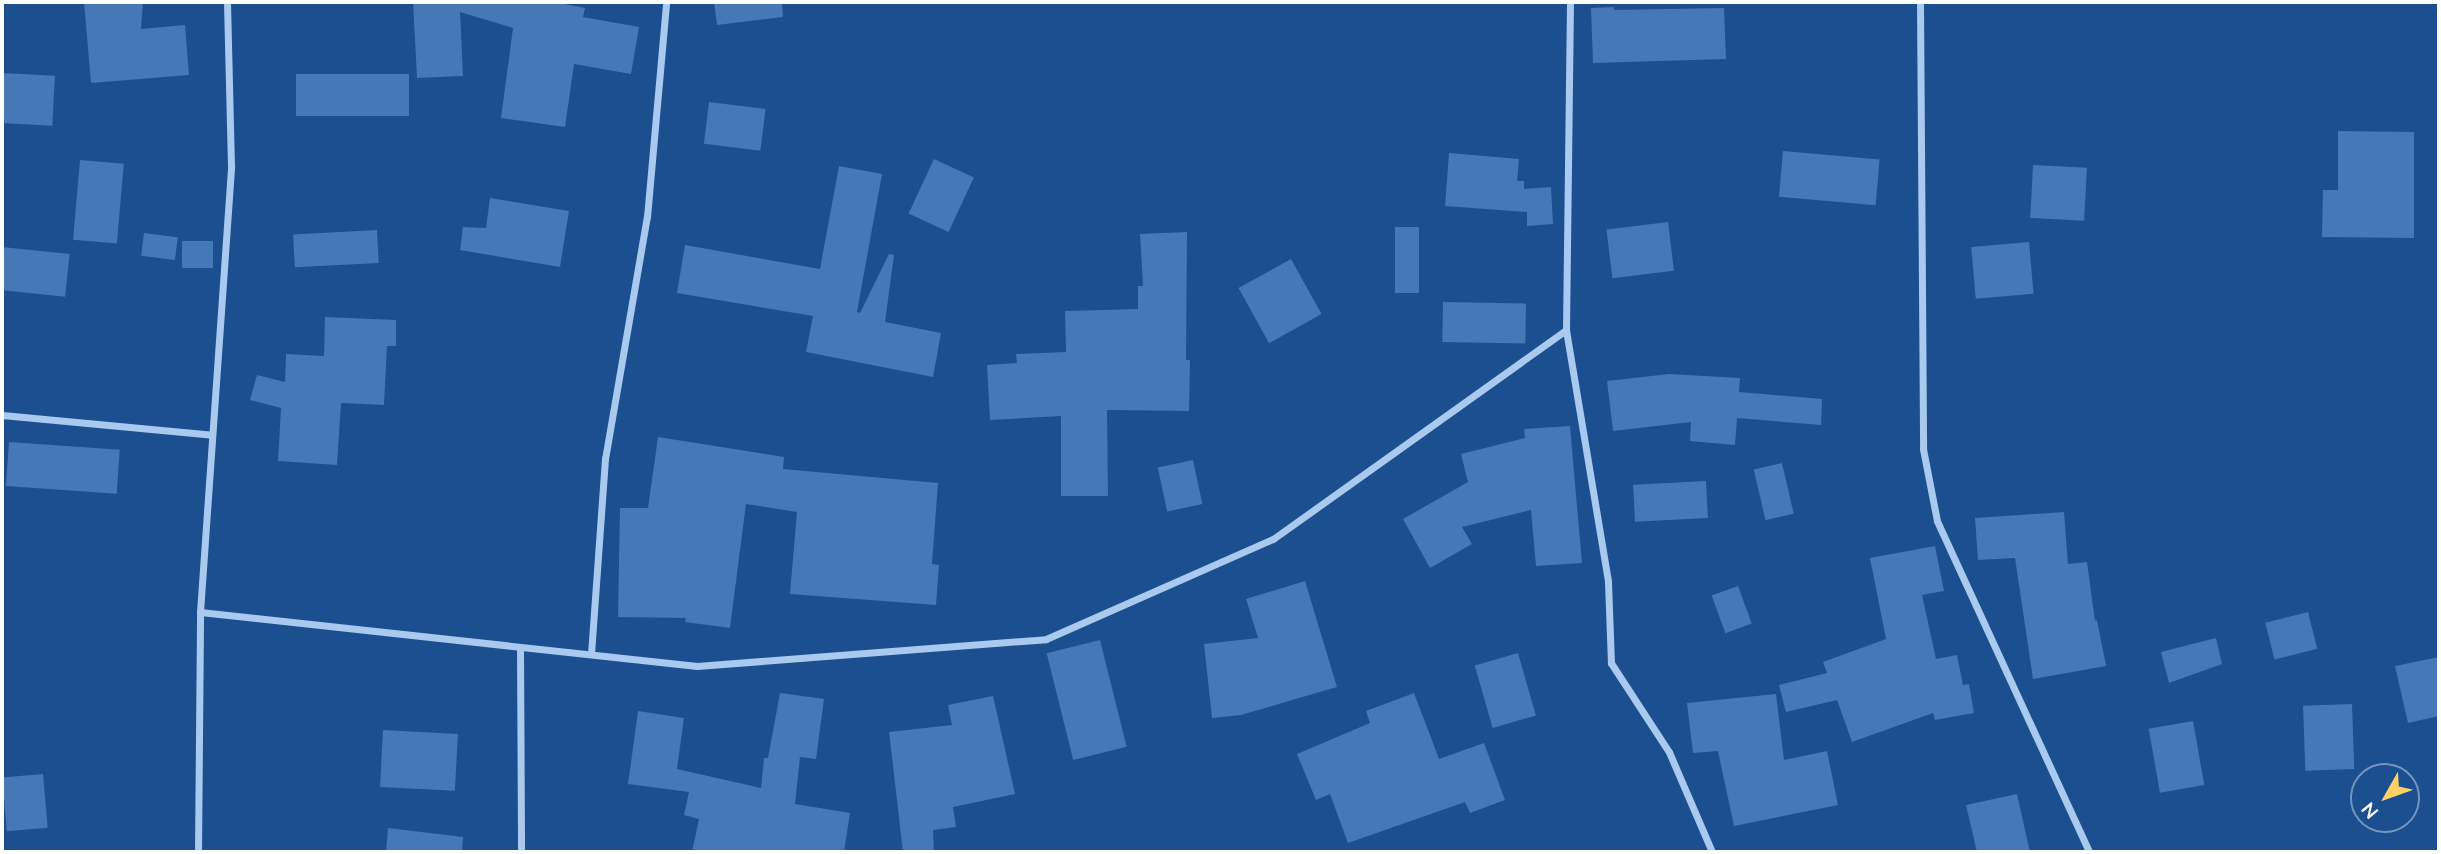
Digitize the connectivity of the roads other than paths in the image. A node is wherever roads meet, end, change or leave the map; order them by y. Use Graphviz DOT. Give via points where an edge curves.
graph roads {
  1 [pos="227,2"];
  2 [pos="666,2"];
  3 [pos="1570,2"];
  4 [pos="1920,2"];
  5 [pos="1566,330"];
  6 [pos="2,415"];
  7 [pos="212,435"];
  8 [pos="200,612"];
  9 [pos="520,647"];
  10 [pos="591,654"];
  11 [pos="198,852"];
  12 [pos="521,852"];
  13 [pos="1712,852"];
  14 [pos="2089,852"];
  1 -- 7 [label="street" via="231,166"];
  2 -- 10 [label="street" via="647,217 606,458"];
  3 -- 5 [label="street"];
  4 -- 14 [label="street" via="1923,449 1934,509"];
  5 -- 10 [label="street" via="1273,539 1046,639 697,666"];
  5 -- 13 [label="street" via="1608,582 1611,663 1669,752"];
  6 -- 7 [label="street"];
  7 -- 8 [label="street"];
  8 -- 9 [label="street"];
  8 -- 11 [label="street"];
  9 -- 10 [label="street"];
  9 -- 12 [label="street"];
}
